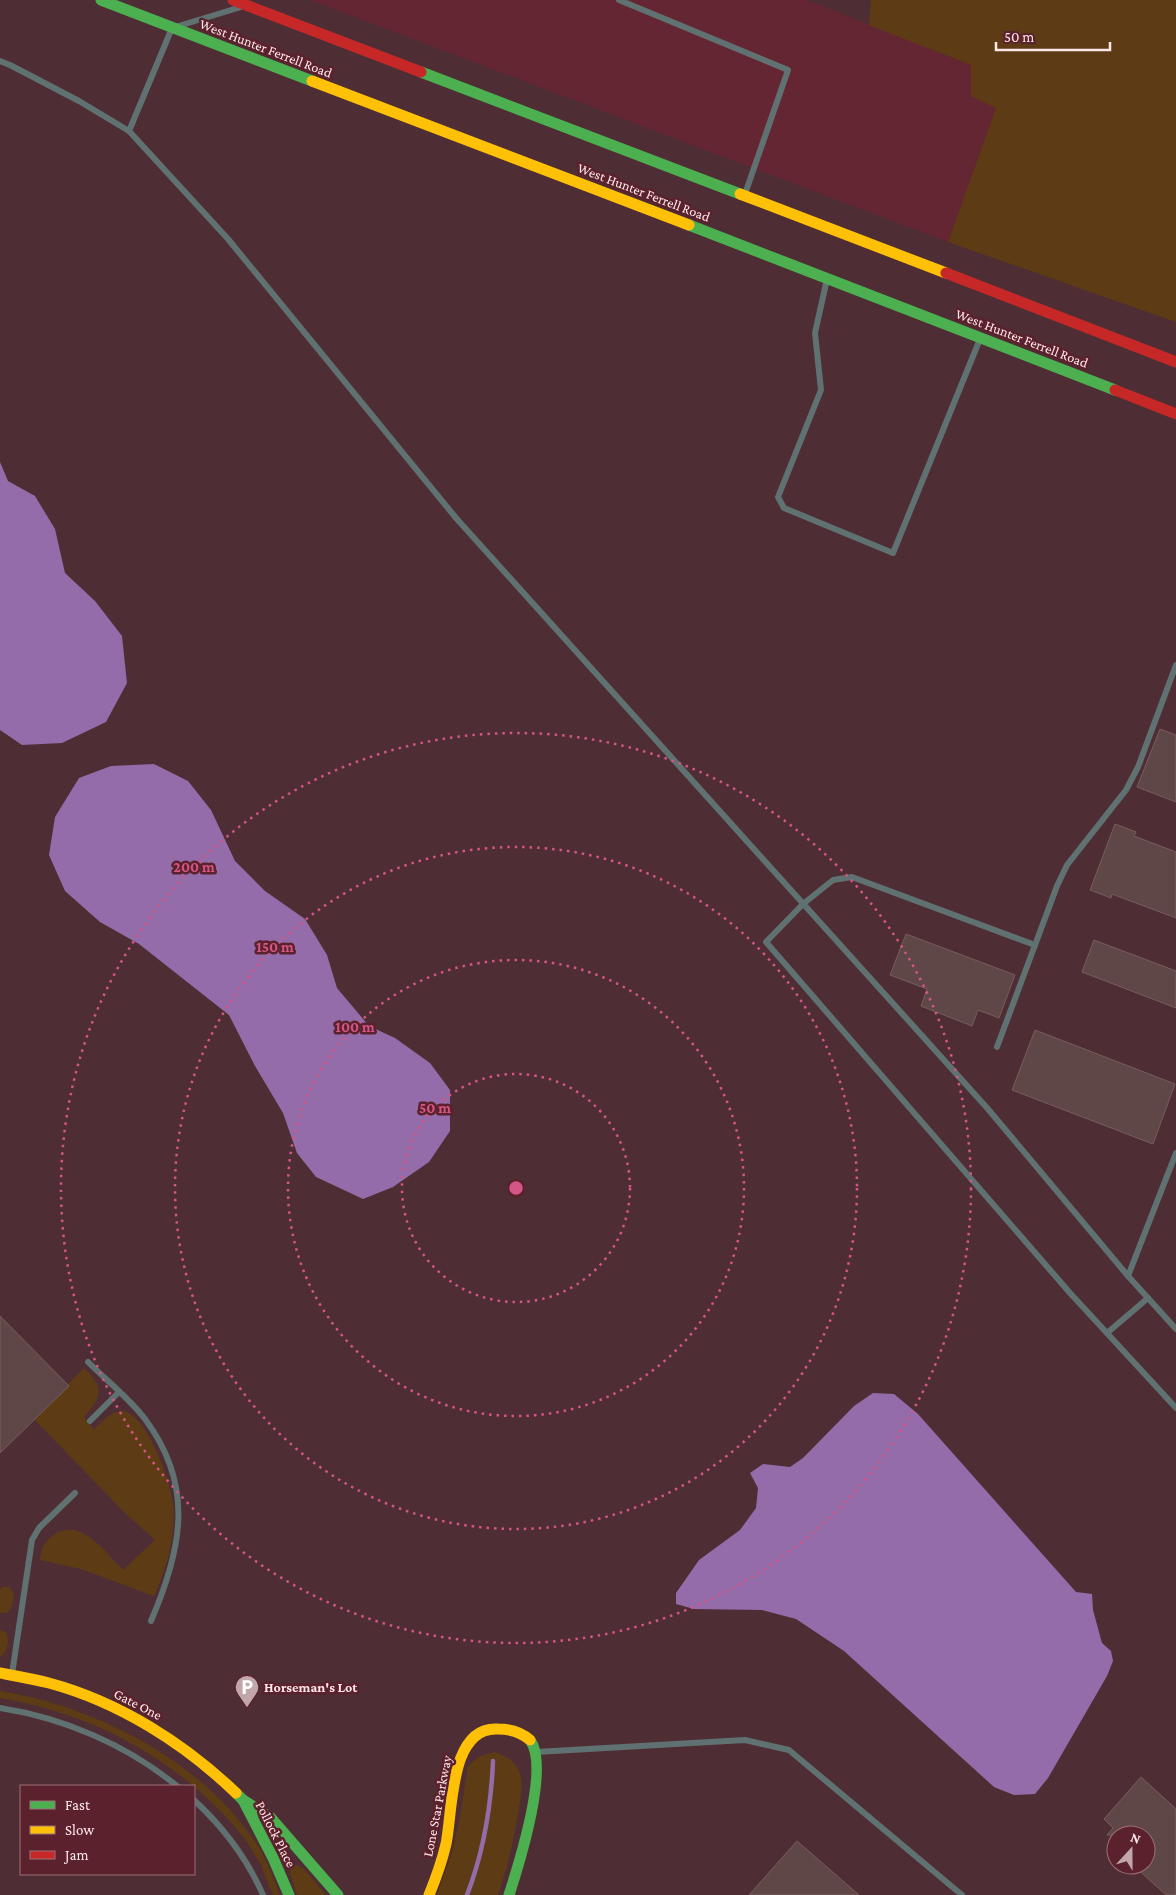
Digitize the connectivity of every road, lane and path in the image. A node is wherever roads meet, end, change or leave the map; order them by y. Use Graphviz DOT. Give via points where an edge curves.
graph roads {
  1 [pos="101,0"];
  2 [pos="233,0"];
  3 [pos="619,0"];
  4 [pos="255,5"];
  5 [pos="172,28"];
  6 [pos="0,61"];
  7 [pos="129,131"];
  8 [pos="745,195"];
  9 [pos="828,278"];
  10 [pos="980,339"];
  11 [pos="1176,362"];
  12 [pos="1176,414"];
  13 [pos="1176,665"];
  14 [pos="804,904"];
  15 [pos="1035,944"];
  16 [pos="997,1047"];
  17 [pos="1176,1153"];
  18 [pos="1128,1276"];
  19 [pos="1148,1298"];
  20 [pos="1176,1329"];
  21 [pos="1107,1333"];
  22 [pos="88,1362"];
  23 [pos="118,1392"];
  24 [pos="1176,1408"];
  25 [pos="90,1421"];
  26 [pos="75,1493"];
  27 [pos="151,1621"];
  28 [pos="6,1674"];
  29 [pos="0,1708"];
  30 [pos="536,1752"];
  31 [pos="176,1785"];
  32 [pos="242,1800"];
  33 [pos="195,1801"];
  34 [pos="263,1895"];
  35 [pos="289,1895"];
  36 [pos="338,1895"];
  37 [pos="429,1895"];
  38 [pos="510,1895"];
  39 [pos="962,1895"];
  1 -- 5 [label="main road, West Hunter Ferrell Road"];
  2 -- 4 [label="main road"];
  3 -- 8 [label="lane" via="788,70"];
  4 -- 5 [label="lane"];
  4 -- 8 [label="main road"];
  5 -- 7 [label="lane"];
  5 -- 9 [label="main road, West Hunter Ferrell Road"];
  6 -- 7 [label="lane"];
  7 -- 14 [label="lane" via="228,239 456,518"];
  8 -- 11 [label="main road"];
  9 -- 10 [label="main road, West Hunter Ferrell Road"];
  9 -- 10 [label="lane" via="816,333 820,390 778,497 784,508 893,553"];
  10 -- 12 [label="main road, West Hunter Ferrell Road"];
  13 -- 15 [label="lane" via="1138,767 1126,790 1067,865"];
  14 -- 15 [label="lane" via="833,880 852,877"];
  14 -- 18 [label="lane" via="988,1109"];
  14 -- 21 [label="lane" via="766,942"];
  15 -- 16 [label="lane"];
  17 -- 18 [label="lane"];
  18 -- 19 [label="lane"];
  19 -- 20 [label="lane"];
  19 -- 21 [label="lane"];
  21 -- 24 [label="lane"];
  22 -- 23 [label="lane"];
  23 -- 25 [label="lane"];
  23 -- 27 [label="lane" via="144,1417 161,1442 169,1461 178,1504 176,1551"];
  26 -- 28 [label="lane" via="39,1528 32,1540"];
  28 -- 32 [label="main road, Gate One" via="49,1683 140,1720 198,1759"];
  29 -- 31 [label="lane" via="73,1726 134,1757"];
  30 -- 37 [label="main road, Lone Star Parkway" via="523,1733 483,1729 471,1738 461,1757 445,1851"];
  30 -- 38 [label="main road" via="529,1820"];
  30 -- 39 [label="lane" via="745,1740 789,1750"];
  32 -- 35 [label="main road, Pollock Place"];
  32 -- 36 [label="main road, Pollock Place" via="271,1818"];
  33 -- 34 [label="lane" via="230,1838"];
}
